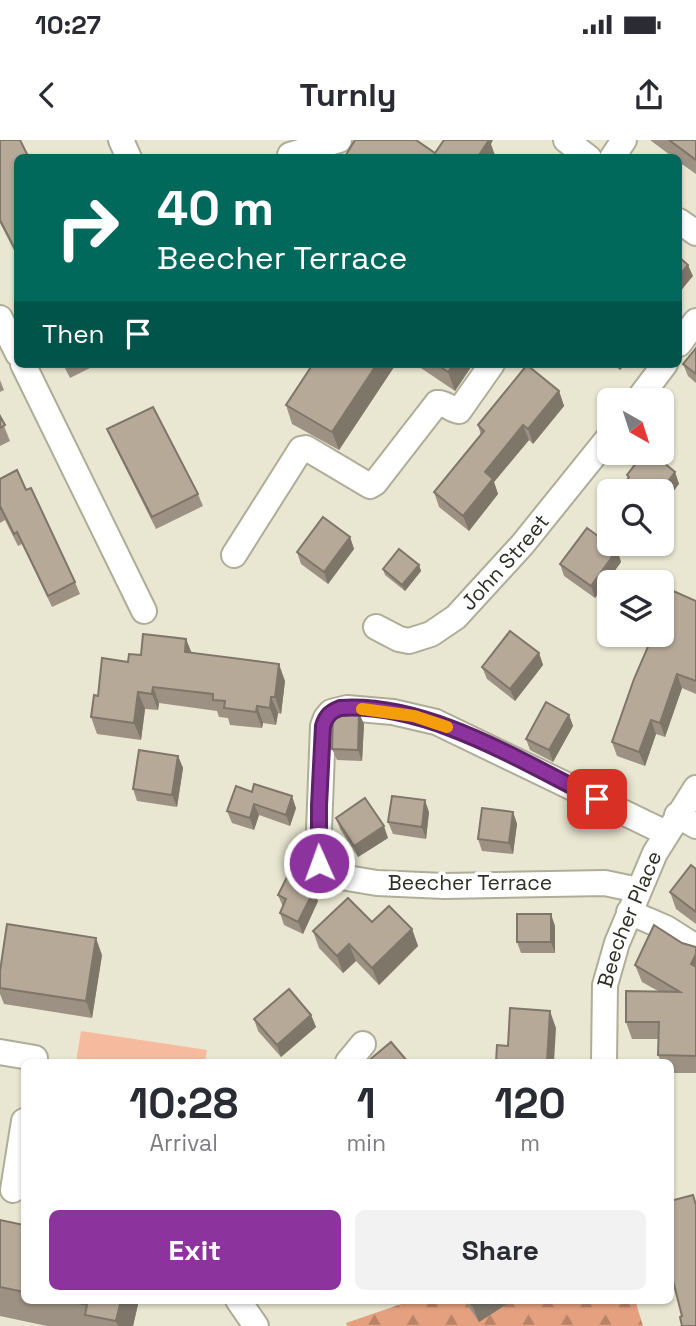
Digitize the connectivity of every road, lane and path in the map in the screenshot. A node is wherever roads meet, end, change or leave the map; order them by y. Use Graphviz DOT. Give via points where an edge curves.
graph roads {
  1 [pos="339,140"];
  2 [pos="566,140"];
  3 [pos="293,154"];
  4 [pos="584,154"];
  5 [pos="0,318"];
  6 [pos="696,321"];
  7 [pos="682,340"];
  8 [pos="14,346"];
  9 [pos="25,368"];
  10 [pos="489,368"];
  11 [pos="662,368"];
  12 [pos="647,388"];
  13 [pos="597,452"];
  14 [pos="234,555"];
  15 [pos="144,611"];
  16 [pos="376,626"];
  17 [pos="696,788"];
  18 [pos="680,824"];
  19 [pos="634,901"];
  20 [pos="696,947"];
  21 [pos="0,1052"];
  22 [pos="35,1059"];
  23 [pos="604,1059"];
  24 [pos="21,1138"];
  25 [pos="12,1190"];
  26 [pos="241,1304"];
  27 [pos="256,1326"];
  1 -- 3 [label="street"];
  2 -- 4 [label="street"];
  5 -- 8 [label="street"];
  6 -- 7 [label="street"];
  9 -- 15 [label="street"];
  10 -- 14 [label="street" via="459,411 436,403 370,486 301,449"];
  11 -- 12 [label="street"];
  13 -- 16 [label="street, John Street" via="522,545 444,627 409,641"];
  17 -- 18 [label="street, Beecher Place"];
  18 -- 19 [label="street, Beecher Place"];
  18 -- 19 [label="street, Beecher Terrace" via="436,722 347,708 326,718 318,856 329,873 418,886 605,883"];
  19 -- 20 [label="street"];
  19 -- 23 [label="street, Beecher Place" via="605,985"];
  21 -- 22 [label="street"];
  24 -- 25 [label="street"];
  26 -- 27 [label="street"];
}
